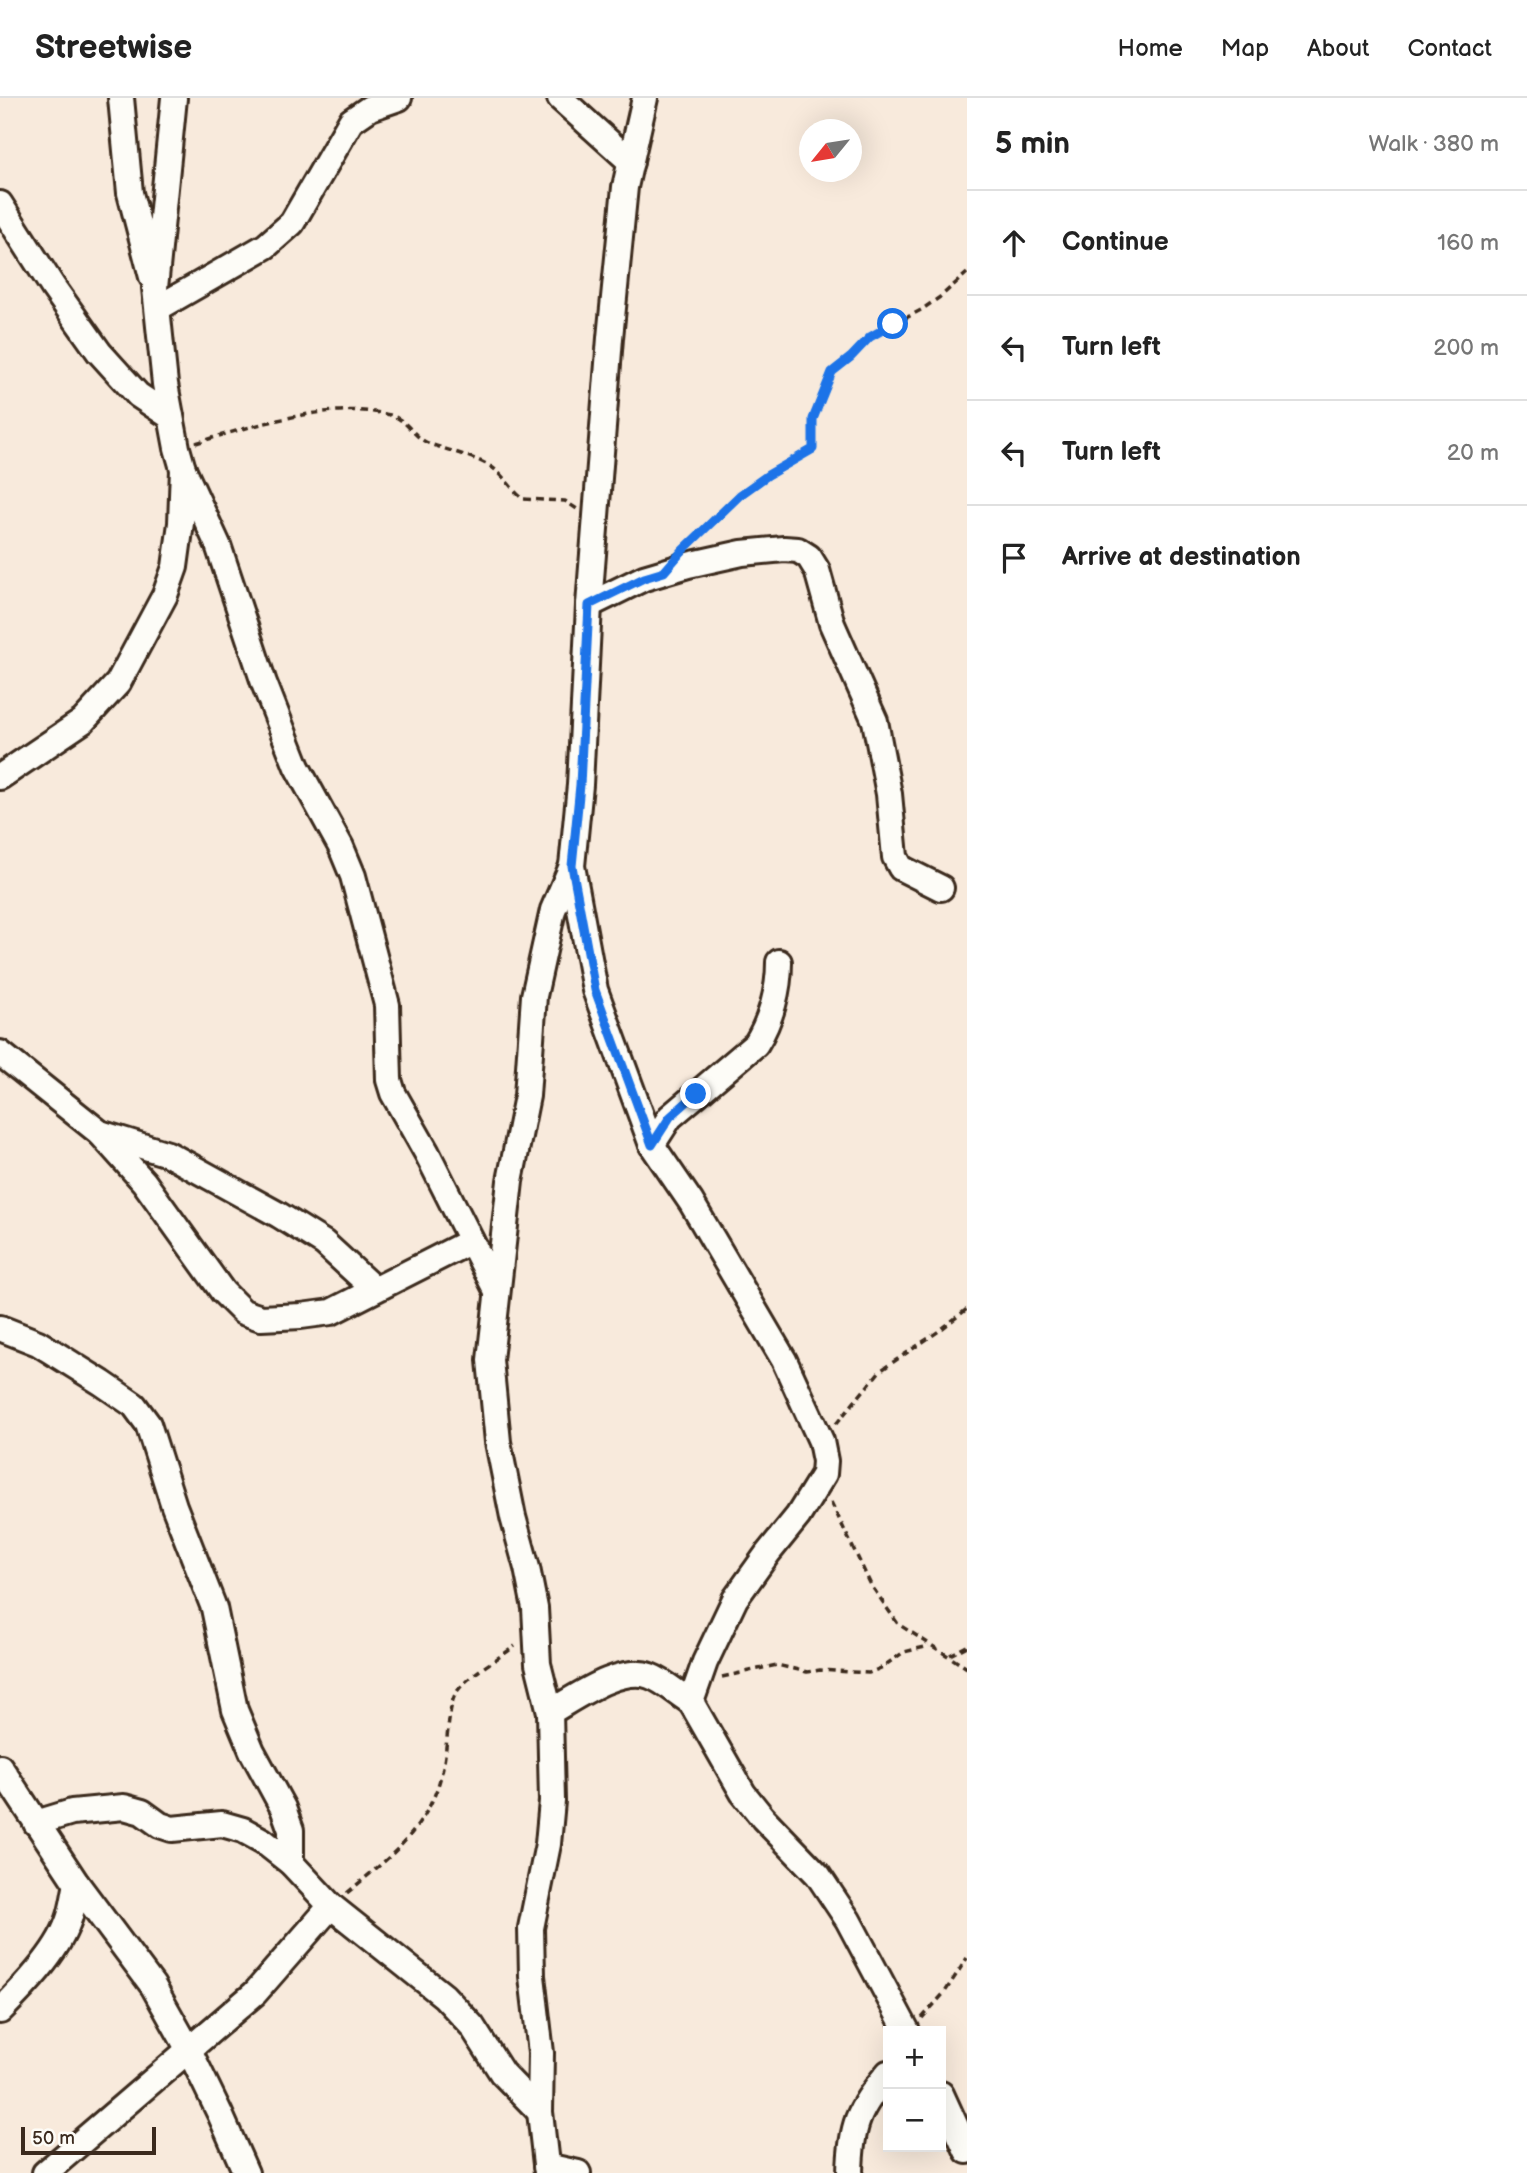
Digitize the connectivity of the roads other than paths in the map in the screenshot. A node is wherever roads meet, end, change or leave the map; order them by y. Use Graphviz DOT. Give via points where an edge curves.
graph roads {
  1 [pos="121,98"];
  2 [pos="174,98"];
  3 [pos="399,98"];
  4 [pos="560,98"];
  5 [pos="645,98"];
  6 [pos="631,162"];
  7 [pos="0,204"];
  8 [pos="156,298"];
  9 [pos="171,417"];
  10 [pos="180,458"];
  11 [pos="589,605"];
  12 [pos="0,777"];
  13 [pos="572,866"];
  14 [pos="941,888"];
  15 [pos="779,962"];
  16 [pos="0,1053"];
  17 [pos="100,1133"];
  18 [pos="652,1145"];
  19 [pos="471,1241"];
  20 [pos="374,1289"];
  21 [pos="497,1293"];
  22 [pos="0,1328"];
  23 [pos="695,1691"];
  24 [pos="550,1712"];
  25 [pos="0,1767"];
  26 [pos="36,1823"];
  27 [pos="290,1863"];
  28 [pos="77,1884"];
  29 [pos="331,1906"];
  30 [pos="0,2011"];
  31 [pos="904,2026"];
  32 [pos="189,2050"];
  33 [pos="883,2079"];
  34 [pos="946,2105"];
  35 [pos="540,2112"];
  36 [pos="967,2151"];
  37 [pos="546,2169"];
  38 [pos="45,2173"];
  39 [pos="246,2173"];
  40 [pos="578,2173"];
  41 [pos="850,2173"];
  1 -- 8 [label="street" via="130,193"];
  2 -- 8 [label="street"];
  3 -- 8 [label="street" via="370,108 351,121 292,223 266,246"];
  4 -- 6 [label="street"];
  5 -- 6 [label="street"];
  6 -- 11 [label="street" via="610,338"];
  7 -- 9 [label="street" via="99,352 138,394"];
  8 -- 9 [label="street"];
  9 -- 10 [label="street"];
  10 -- 12 [label="street" via="181,523 175,567 118,683 83,721"];
  10 -- 19 [label="street" via="218,545 264,683 298,767 353,876 387,1005 393,1093"];
  11 -- 13 [label="street"];
  11 -- 14 [label="street" via="644,578 742,553 784,549 809,557 832,624 875,721 895,857 901,868"];
  13 -- 18 [label="street" via="595,990"];
  13 -- 21 [label="street" via="553,910 534,996 527,1096 510,1181"];
  15 -- 18 [label="street" via="769,1018 756,1044 670,1117"];
  16 -- 17 [label="street"];
  17 -- 20 [label="street" via="168,1154 279,1215 324,1243"];
  17 -- 20 [label="street" via="144,1182 223,1292 243,1312 261,1318 331,1312"];
  18 -- 23 [label="street" via="785,1360 821,1441 825,1461 824,1474 798,1516 735,1599"];
  19 -- 20 [label="street"];
  19 -- 21 [label="street"];
  21 -- 24 [label="street" via="490,1360 498,1443 535,1608 538,1664"];
  22 -- 27 [label="street" via="38,1343 102,1383 134,1405 148,1424 214,1608 235,1710 291,1830"];
  23 -- 24 [label="street" via="651,1676 623,1674"];
  23 -- 31 [label="street" via="743,1793 818,1875 848,1920"];
  24 -- 35 [label="street" via="552,1801 531,1928 541,2053"];
  25 -- 26 [label="street"];
  26 -- 27 [label="street" via="72,1812 124,1807 172,1829 222,1824 243,1830"];
  26 -- 28 [label="street"];
  27 -- 29 [label="street"];
  28 -- 30 [label="street" via="61,1938"];
  28 -- 32 [label="street" via="153,1986"];
  29 -- 32 [label="street" via="256,1993"];
  29 -- 35 [label="street" via="444,1996 472,2026 502,2073"];
  32 -- 38 [label="street"];
  32 -- 39 [label="street"];
  33 -- 41 [label="street" via="854,2128"];
  34 -- 36 [label="street"];
  35 -- 37 [label="street"];
  37 -- 40 [label="street"];
}
